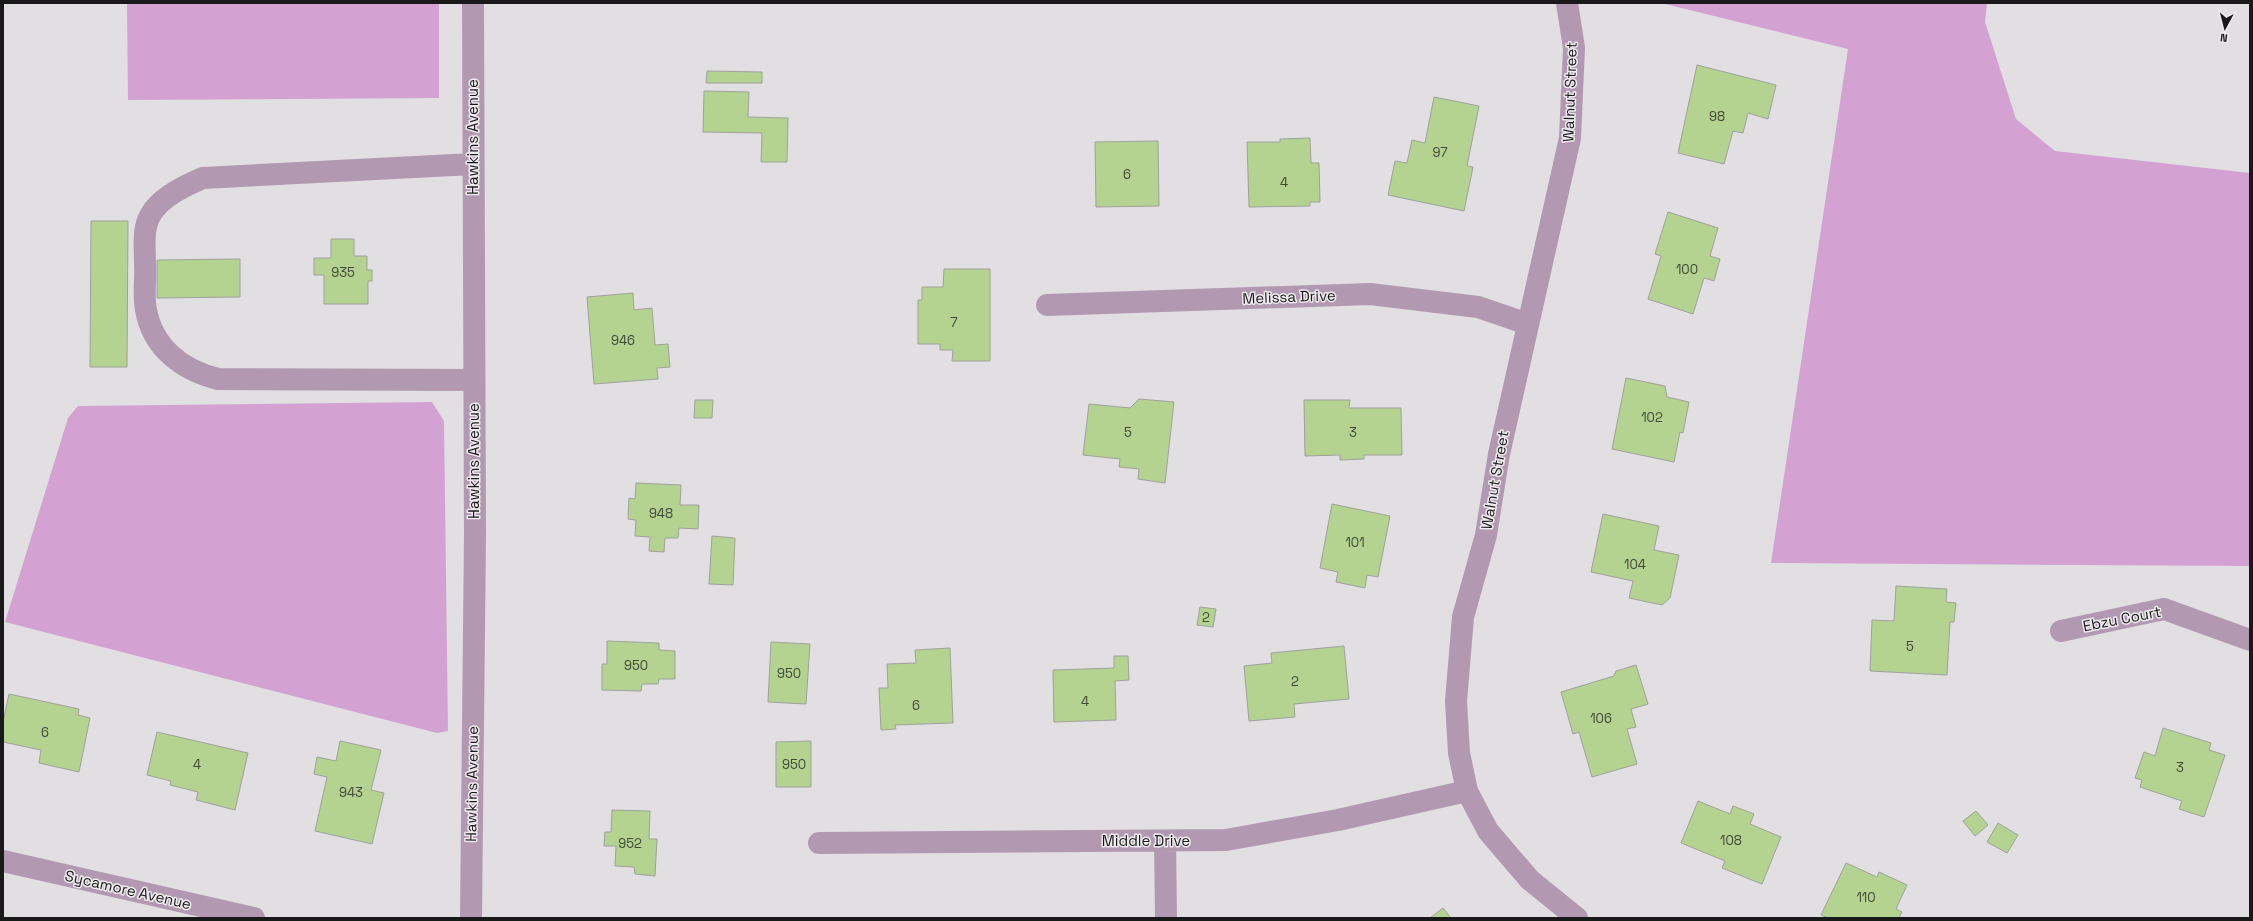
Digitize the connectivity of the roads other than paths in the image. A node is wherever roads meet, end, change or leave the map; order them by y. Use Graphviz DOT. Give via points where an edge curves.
graph roads {
  1 [pos="473,3"];
  2 [pos="1566,3"];
  3 [pos="473,164"];
  4 [pos="1047,305"];
  5 [pos="1528,324"];
  6 [pos="474,380"];
  7 [pos="2061,632"];
  8 [pos="2250,640"];
  9 [pos="1467,791"];
  10 [pos="1165,841"];
  11 [pos="820,843"];
  12 [pos="3,861"];
  13 [pos="254,918"];
  14 [pos="471,918"];
  15 [pos="1166,918"];
  16 [pos="1577,918"];
  1 -- 3 [label="street, Hawkins Avenue"];
  2 -- 5 [label="street, Walnut Street" via="1574,48 1570,138"];
  3 -- 6 [label="street, Hawkins Avenue"];
  3 -- 6 [label="street" via="203,178 178,189 152,212 145,227 146,310 158,342 178,363 200,374 218,379"];
  4 -- 5 [label="street, Melissa Drive" via="1370,294 1478,307"];
  5 -- 9 [label="street, Walnut Street" via="1499,454 1486,535 1463,617 1456,701 1459,752"];
  6 -- 14 [label="street, Hawkins Avenue"];
  7 -- 8 [label="street, Ebzu Court" via="2164,609"];
  9 -- 10 [label="street, Middle Drive" via="1338,820 1226,840"];
  9 -- 16 [label="street, Walnut Street" via="1488,831 1530,880"];
  10 -- 11 [label="street, Middle Drive"];
  10 -- 15 [label="street"];
  12 -- 13 [label="street, Sycamore Avenue"];
}
